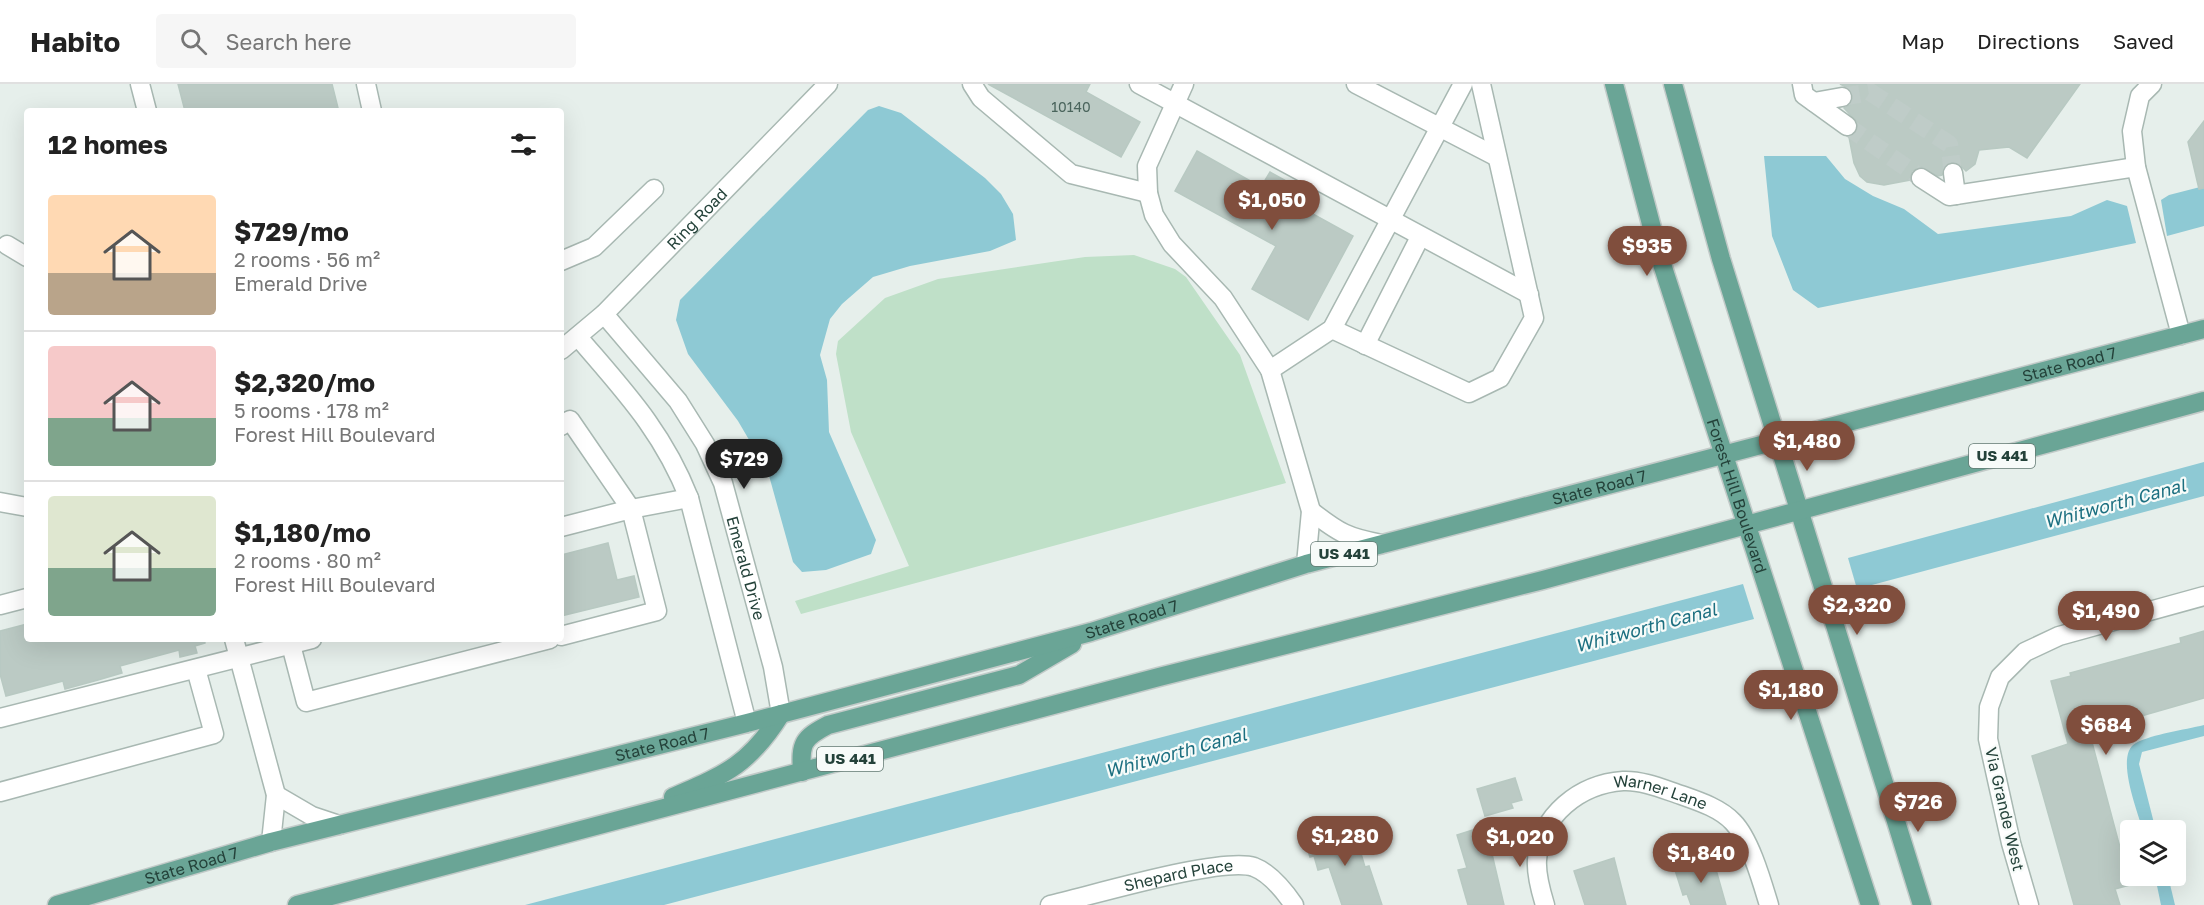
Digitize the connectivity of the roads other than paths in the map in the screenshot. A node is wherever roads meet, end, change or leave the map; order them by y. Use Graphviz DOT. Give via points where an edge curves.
graph roads {
  1 [pos="140,84"];
  2 [pos="366,84"];
  3 [pos="828,84"];
  4 [pos="972,84"];
  5 [pos="1139,84"];
  6 [pos="1184,84"];
  7 [pos="1356,84"];
  8 [pos="1464,84"];
  9 [pos="1614,84"];
  10 [pos="1673,84"];
  11 [pos="1802,84"];
  12 [pos="2152,84"];
  13 [pos="1482,89"];
  14 [pos="1842,97"];
  15 [pos="1814,102"];
  16 [pos="1174,103"];
  17 [pos="146,108"];
  18 [pos="371,108"];
  19 [pos="1847,126"];
  20 [pos="1439,129"];
  21 [pos="1497,157"];
  22 [pos="2136,167"];
  23 [pos="1953,173"];
  24 [pos="1922,178"];
  25 [pos="654,189"];
  26 [pos="1148,194"];
  27 [pos="1956,195"];
  28 [pos="1389,221"];
  29 [pos="1420,237"];
  30 [pos="8,245"];
  31 [pos="24,255"];
  32 [pos="564,260"];
  33 [pos="1529,294"];
  34 [pos="604,315"];
  35 [pos="1332,329"];
  36 [pos="2204,329"];
  37 [pos="2181,335"];
  38 [pos="578,337"];
  39 [pos="1365,345"];
  40 [pos="564,348"];
  41 [pos="1270,370"];
  42 [pos="2204,401"];
  43 [pos="564,424"];
  44 [pos="1779,442"];
  45 [pos="1722,457"];
  46 [pos="689,498"];
  47 [pos="0,502"];
  48 [pos="24,506"];
  49 [pos="631,509"];
  50 [pos="1311,511"];
  51 [pos="1800,511"];
  52 [pos="1747,525"];
  53 [pos="564,526"];
  54 [pos="1383,544"];
  55 [pos="1306,564"];
  56 [pos="2204,596"];
  57 [pos="24,599"];
  58 [pos="0,605"];
  59 [pos="1091,632"];
  60 [pos="564,635"];
  61 [pos="235,642"];
  62 [pos="302,642"];
  63 [pos="538,642"];
  64 [pos="291,645"];
  65 [pos="240,658"];
  66 [pos="196,669"];
  67 [pos="781,714"];
  68 [pos="0,718"];
  69 [pos="747,723"];
  70 [pos="802,772"];
  71 [pos="0,792"];
  72 [pos="276,795"];
  73 [pos="625,819"];
  74 [pos="339,825"];
  75 [pos="271,842"];
  76 [pos="57,905"];
  77 [pos="297,905"];
  78 [pos="1050,905"];
  79 [pos="1294,905"];
  80 [pos="1545,905"];
  81 [pos="1769,905"];
  82 [pos="1870,905"];
  83 [pos="1922,905"];
  84 [pos="2029,905"];
  1 -- 17 [label="street"];
  2 -- 18 [label="street"];
  3 -- 34 [label="street, Ring Road"];
  4 -- 26 [label="street" via="981,98 1071,174"];
  5 -- 16 [label="street"];
  6 -- 16 [label="street"];
  7 -- 20 [label="street"];
  8 -- 13 [label="street"];
  8 -- 20 [label="street"];
  9 -- 45 [label="main road, Forest Hill Boulevard" via="1660,258"];
  10 -- 44 [label="main road" via="1721,259"];
  11 -- 15 [label="street" via="1804,95"];
  12 -- 22 [label="street" via="2140,96 2132,131"];
  13 -- 21 [label="street"];
  14 -- 15 [label="street"];
  15 -- 19 [label="street"];
  16 -- 26 [label="street" via="1147,166"];
  16 -- 28 [label="street"];
  20 -- 21 [label="street"];
  20 -- 28 [label="street"];
  21 -- 33 [label="street"];
  22 -- 27 [label="street"];
  22 -- 37 [label="street"];
  23 -- 27 [label="street"];
  24 -- 27 [label="street" via="1949,196"];
  25 -- 32 [label="street" via="594,247"];
  26 -- 41 [label="street" via="1154,215 1172,244 1223,298"];
  28 -- 29 [label="street"];
  28 -- 35 [label="street"];
  29 -- 33 [label="street"];
  29 -- 39 [label="street"];
  30 -- 31 [label="street"];
  33 -- 39 [label="street" via="1534,318 1500,378 1469,393"];
  34 -- 38 [label="street, Ring Road"];
  34 -- 67 [label="street, Emerald Drive" via="678,401 723,483 773,667"];
  35 -- 39 [label="street"];
  35 -- 41 [label="street"];
  36 -- 37 [label="main road, State Road 7 / US 441"];
  37 -- 44 [label="main road, State Road 7 / US 441"];
  38 -- 40 [label="street, Ring Road"];
  38 -- 46 [label="street" via="653,426 676,464"];
  41 -- 50 [label="street"];
  42 -- 51 [label="main road, US 441"];
  43 -- 49 [label="street" via="570,420"];
  44 -- 45 [label="main road, State Road 7 / US 441"];
  44 -- 51 [label="main road"];
  45 -- 52 [label="main road, Forest Hill Boulevard"];
  45 -- 54 [label="main road, State Road 7 / US 441"];
  46 -- 49 [label="street"];
  46 -- 69 [label="street"];
  47 -- 48 [label="street"];
  49 -- 53 [label="street"];
  49 -- 60 [label="street" via="657,611"];
  50 -- 54 [label="street" via="1340,533"];
  50 -- 55 [label="street"];
  51 -- 52 [label="main road, US 441"];
  51 -- 83 [label="main road"];
  52 -- 70 [label="main road, US 441"];
  52 -- 82 [label="main road, Forest Hill Boulevard"];
  54 -- 55 [label="main road, State Road 7 / US 441"];
  55 -- 59 [label="main road, State Road 7 / US 441"];
  56 -- 84 [label="street, Via Grande West" via="2059,636 2025,652 2000,677 1989,707 1988,739"];
  57 -- 58 [label="street"];
  59 -- 67 [label="main road, State Road 7 / US 441"];
  59 -- 70 [label="main road" via="1019,675 828,724 810,735 801,750"];
  61 -- 65 [label="street"];
  62 -- 64 [label="street"];
  63 -- 64 [label="street" via="306,702"];
  64 -- 65 [label="street"];
  65 -- 66 [label="street"];
  65 -- 72 [label="street"];
  66 -- 68 [label="street"];
  66 -- 71 [label="street" via="214,734"];
  67 -- 69 [label="main road, State Road 7 / US 441"];
  67 -- 73 [label="main road" via="749,757 727,773"];
  69 -- 74 [label="main road, State Road 7 / US 441"];
  70 -- 73 [label="main road, US 441"];
  72 -- 74 [label="street" via="312,816"];
  72 -- 75 [label="street"];
  73 -- 77 [label="main road, US 441"];
  74 -- 75 [label="main road, State Road 7 / US 441"];
  75 -- 76 [label="main road, State Road 7 / US 441"];
  78 -- 79 [label="street, Shepard Place" via="1214,866 1254,867 1283,889"];
  80 -- 81 [label="street, Warner Lane" via="1537,861 1545,830 1573,798 1595,787 1624,781 1650,785 1704,803 1734,822 1754,859"];
}
